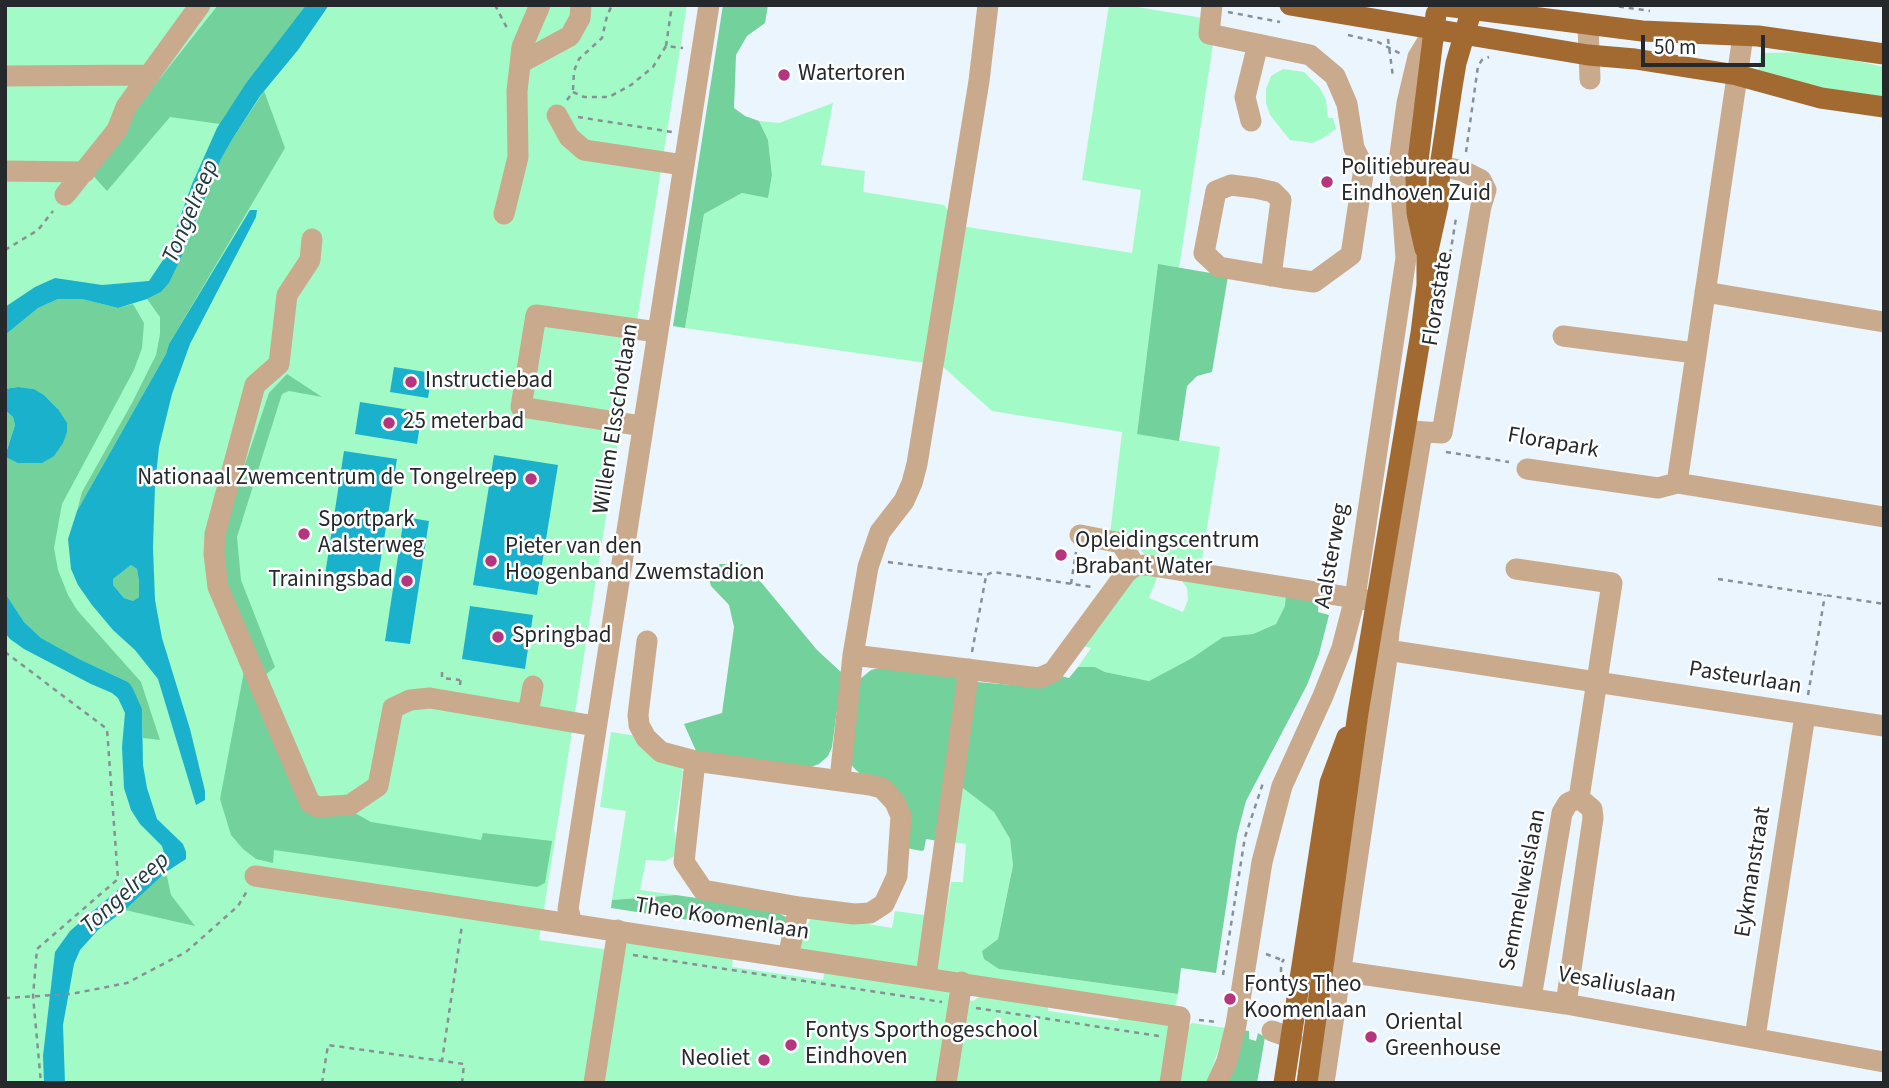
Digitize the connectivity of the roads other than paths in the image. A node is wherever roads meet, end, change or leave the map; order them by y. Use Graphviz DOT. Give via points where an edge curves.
graph roads {
  1 [pos="200,5"];
  2 [pos="540,5"];
  3 [pos="581,5"];
  4 [pos="709,5"];
  5 [pos="988,5"];
  6 [pos="1212,5"];
  7 [pos="1290,5"];
  8 [pos="1454,6"];
  9 [pos="1588,24"];
  10 [pos="1436,28"];
  11 [pos="1464,33"];
  12 [pos="1743,36"];
  13 [pos="1258,44"];
  14 [pos="522,54"];
  15 [pos="1884,54"];
  16 [pos="1588,55"];
  17 [pos="150,75"];
  18 [pos="1737,75"];
  19 [pos="5,76"];
  20 [pos="1590,79"];
  21 [pos="1884,107"];
  22 [pos="557,115"];
  23 [pos="1251,121"];
  24 [pos="683,165"];
  25 [pos="1440,166"];
  26 [pos="5,172"];
  27 [pos="85,172"];
  28 [pos="65,195"];
  29 [pos="504,214"];
  30 [pos="312,239"];
  31 [pos="1427,255"];
  32 [pos="1270,275"];
  33 [pos="1704,292"];
  34 [pos="1884,322"];
  35 [pos="657,332"];
  36 [pos="1563,336"];
  37 [pos="1695,353"];
  38 [pos="642,426"];
  39 [pos="1415,437"];
  40 [pos="1527,468"];
  41 [pos="1677,483"];
  42 [pos="1884,517"];
  43 [pos="1080,535"];
  44 [pos="1135,566"];
  45 [pos="1516,569"];
  46 [pos="1354,598"];
  47 [pos="1378,601"];
  48 [pos="647,641"];
  49 [pos="1387,650"];
  50 [pos="853,656"];
  51 [pos="970,669"];
  52 [pos="1598,682"];
  53 [pos="533,686"];
  54 [pos="1358,713"];
  55 [pos="528,715"];
  56 [pos="1805,715"];
  57 [pos="596,726"];
  58 [pos="1884,726"];
  59 [pos="695,761"];
  60 [pos="840,779"];
  61 [pos="1579,798"];
  62 [pos="255,876"];
  63 [pos="799,907"];
  64 [pos="572,923"];
  65 [pos="618,930"];
  66 [pos="788,957"];
  67 [pos="1340,971"];
  68 [pos="926,977"];
  69 [pos="962,982"];
  70 [pos="1531,998"];
  71 [pos="1566,1004"];
  72 [pos="1755,1037"];
  73 [pos="1884,1062"];
  74 [pos="594,1083"];
  75 [pos="946,1083"];
  76 [pos="1170,1083"];
  77 [pos="1217,1083"];
  78 [pos="1284,1083"];
  79 [pos="1307,1083"];
  80 [pos="1324,1083"];
  1 -- 17 [label="street"];
  2 -- 14 [label="street"];
  3 -- 14 [label="street" via="570,36"];
  4 -- 24 [label="street, Willem Elsschotlaan"];
  5 -- 50 [label="street" via="915,474 904,501 880,532"];
  6 -- 13 [label="street" via="1209,34"];
  7 -- 10 [label="main road"];
  8 -- 9 [label="main road"];
  8 -- 10 [label="main road"];
  8 -- 11 [label="main road"];
  9 -- 12 [label="main road" via="1642,32"];
  9 -- 16 [label="street"];
  10 -- 11 [label="main road"];
  10 -- 31 [label="main road" via="1416,177 1417,213"];
  10 -- 46 [label="street, Aalsterweg" via="1418,57 1405,114 1399,162 1406,258"];
  11 -- 16 [label="main road"];
  11 -- 25 [label="main road"];
  12 -- 15 [label="main road"];
  12 -- 18 [label="street"];
  13 -- 23 [label="street" via="1245,97"];
  13 -- 32 [label="street" via="1310,55 1335,76 1347,104 1354,148 1364,168 1351,255 1314,282"];
  14 -- 29 [label="street" via="517,91 518,157"];
  16 -- 18 [label="main road"];
  16 -- 20 [label="street"];
  17 -- 19 [label="street"];
  17 -- 27 [label="street"];
  18 -- 21 [label="main road" via="1821,98"];
  18 -- 33 [label="street"];
  22 -- 24 [label="street" via="569,137 584,150"];
  24 -- 35 [label="street, Willem Elsschotlaan"];
  25 -- 31 [label="main road" via="1438,205"];
  25 -- 39 [label="street, Florastate" via="1481,180 1486,190 1442,433"];
  26 -- 27 [label="street"];
  27 -- 28 [label="street"];
  30 -- 55 [label="street" via="310,260 287,295 279,364 255,385 215,534 214,554 218,587 310,803 350,806 377,786 393,708 410,700 430,698"];
  31 -- 39 [label="main road"];
  32 -- 32 [label="street" via="1219,267 1204,253 1216,191 1231,185 1255,188 1273,192 1281,201"];
  33 -- 34 [label="street"];
  33 -- 37 [label="street"];
  35 -- 38 [label="street, Willem Elsschotlaan"];
  35 -- 38 [label="street" via="536,315 521,407"];
  36 -- 37 [label="street"];
  37 -- 41 [label="street"];
  38 -- 57 [label="street, Willem Elsschotlaan"];
  39 -- 47 [label="main road"];
  39 -- 49 [label="street"];
  40 -- 41 [label="street, Florapark" via="1658,488"];
  41 -- 42 [label="street, Florapark"];
  43 -- 44 [label="street" via="1121,543"];
  44 -- 46 [label="street"];
  44 -- 51 [label="street" via="1053,672 1039,678"];
  45 -- 52 [label="street" via="1612,583"];
  46 -- 47 [label="street"];
  46 -- 77 [label="street, Aalsterweg" via="1324,696 1282,786 1262,862 1236,1025"];
  47 -- 54 [label="main road"];
  48 -- 59 [label="street" via="639,725 661,752"];
  49 -- 52 [label="street, Pasteurlaan"];
  49 -- 67 [label="street"];
  50 -- 51 [label="street"];
  50 -- 60 [label="street"];
  51 -- 68 [label="street"];
  52 -- 56 [label="street, Pasteurlaan"];
  52 -- 61 [label="street, Semmelweislaan"];
  53 -- 55 [label="street"];
  54 -- 78 [label="main road" via="1330,783 1282,1034"];
  54 -- 79 [label="main road"];
  55 -- 57 [label="street"];
  56 -- 58 [label="street, Pasteurlaan"];
  56 -- 72 [label="street, Eykmanstraat"];
  57 -- 64 [label="street, Willem Elsschotlaan" via="568,909"];
  59 -- 60 [label="street"];
  59 -- 63 [label="street" via="684,862 704,890"];
  60 -- 63 [label="street" via="882,788 895,802 901,816 897,876 884,904 870,913"];
  61 -- 70 [label="street, Semmelweislaan" via="1568,803 1562,813"];
  61 -- 71 [label="street, Semmelweislaan" via="1592,808 1593,818"];
  62 -- 64 [label="street, Theo Koomenlaan"];
  63 -- 66 [label="street"];
  64 -- 65 [label="street, Theo Koomenlaan"];
  65 -- 66 [label="street, Theo Koomenlaan"];
  65 -- 74 [label="street"];
  66 -- 68 [label="street, Theo Koomenlaan"];
  67 -- 70 [label="street, Vesaliuslaan"];
  67 -- 80 [label="street"];
  68 -- 69 [label="street, Theo Koomenlaan"];
  69 -- 75 [label="street"];
  69 -- 76 [label="street, Theo Koomenlaan" via="1180,1017"];
  70 -- 71 [label="street, Vesaliuslaan"];
  71 -- 72 [label="street, Vesaliuslaan"];
  72 -- 73 [label="street, Vesaliuslaan"];
}
